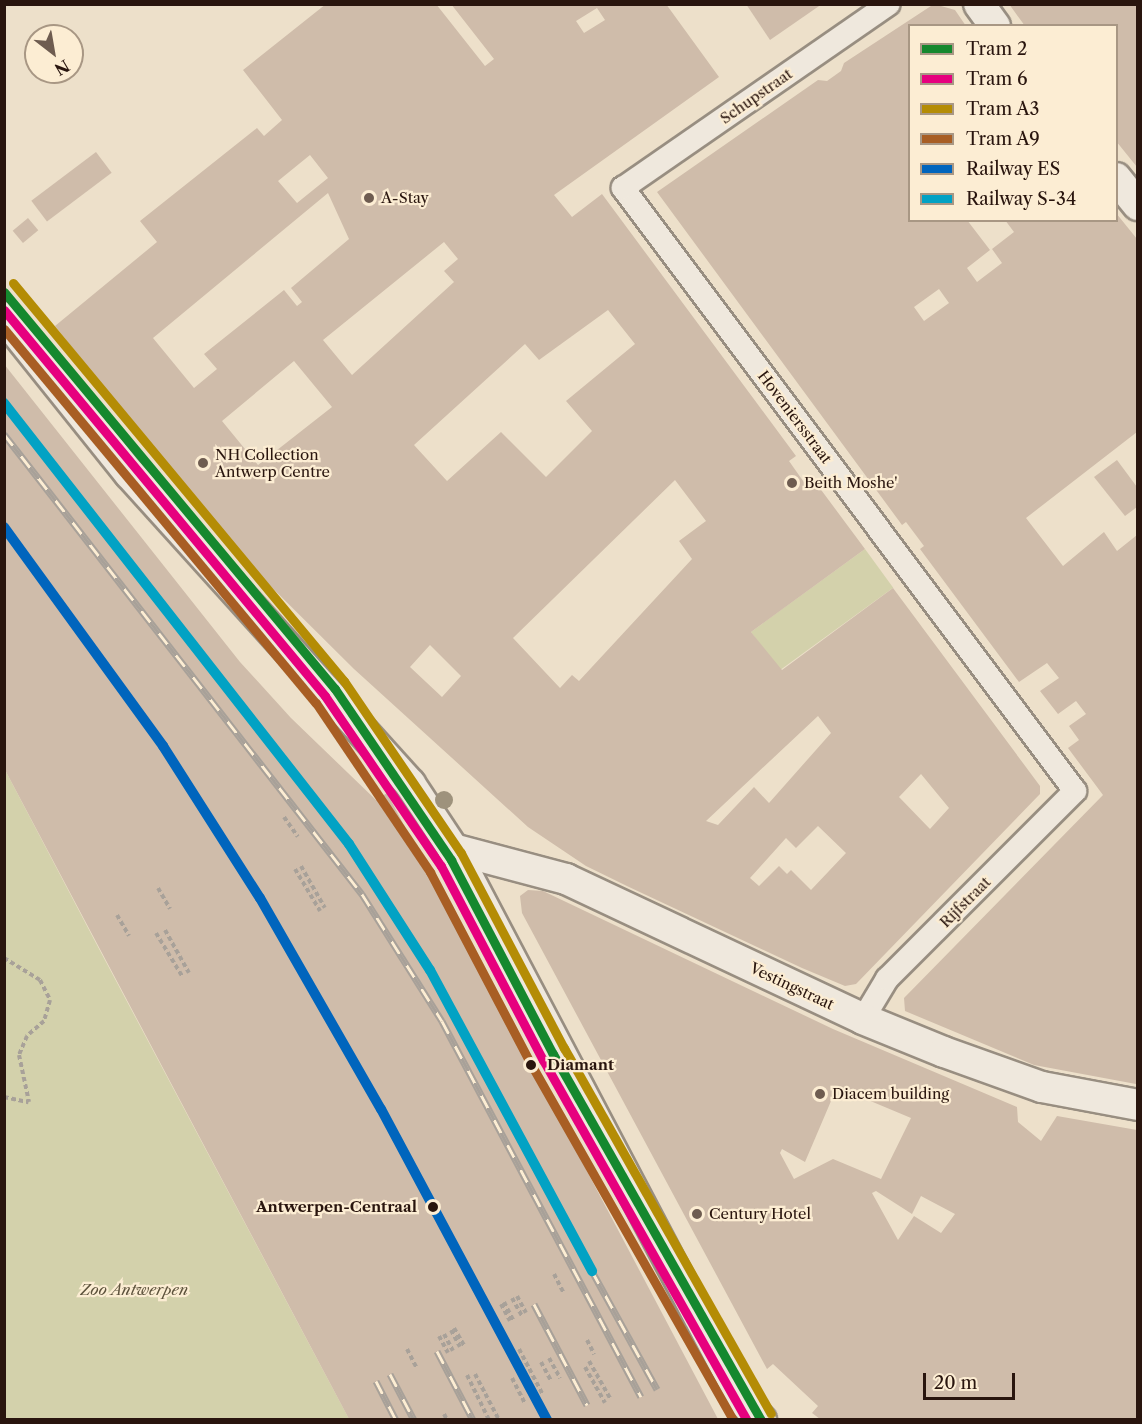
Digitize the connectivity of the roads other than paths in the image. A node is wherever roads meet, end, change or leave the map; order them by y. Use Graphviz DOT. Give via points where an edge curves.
graph roads {
  1 [pos="889,4"];
  2 [pos="978,4"];
  3 [pos="993,24"];
  4 [pos="1118,181"];
  5 [pos="623,188"];
  6 [pos="1137,205"];
  7 [pos="4,317"];
  8 [pos="1076,790"];
  9 [pos="453,849"];
  10 [pos="863,1019"];
  11 [pos="1137,1105"];
  12 [pos="761,1419"];
  1 -- 5 [label="street, Schupstraat"];
  2 -- 3 [label="street"];
  4 -- 6 [label="street"];
  5 -- 8 [label="street, Hoveniersstraat"];
  7 -- 9 [label="street" via="130,474 410,784"];
  8 -- 10 [label="street, Rijfstraat" via="887,979"];
  9 -- 10 [label="street, Vestingstraat" via="566,879"];
  9 -- 12 [label="street" via="744,1402"];
  10 -- 11 [label="street, Vestingstraat" via="1042,1087"];
}
